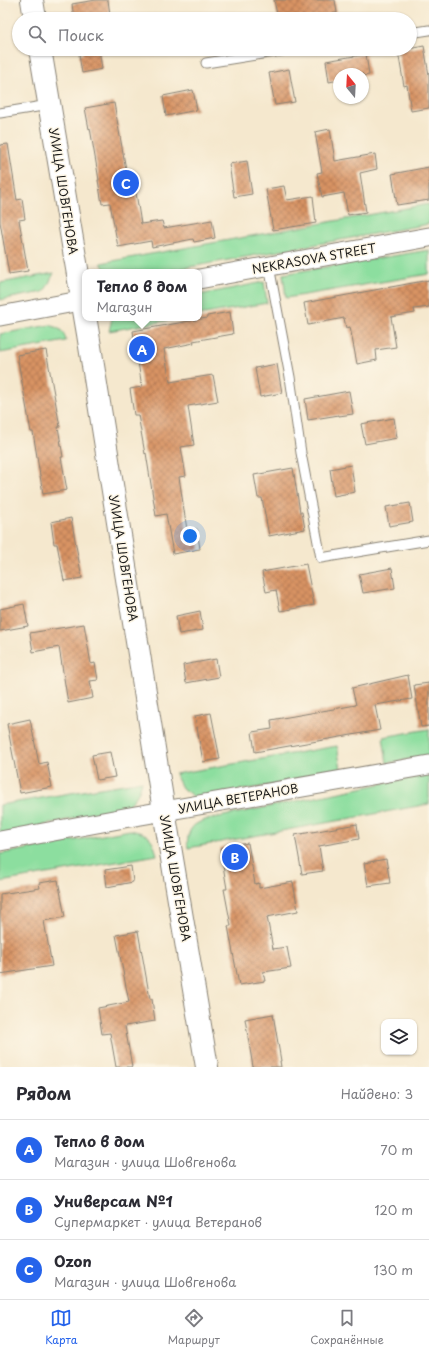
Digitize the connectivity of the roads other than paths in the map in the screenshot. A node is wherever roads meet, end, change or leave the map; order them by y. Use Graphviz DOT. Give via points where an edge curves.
graph roads {
  1 [pos="32,0"];
  2 [pos="34,12"];
  3 [pos="429,30"];
  4 [pos="417,32"];
  5 [pos="41,56"];
  6 [pos="250,56"];
  7 [pos="206,63"];
  8 [pos="49,105"];
  9 [pos="0,113"];
  10 [pos="429,237"];
  11 [pos="269,266"];
  12 [pos="202,278"];
  13 [pos="82,295"];
  14 [pos="82,301"];
  15 [pos="0,316"];
  16 [pos="86,321"];
  17 [pos="429,540"];
  18 [pos="429,764"];
  19 [pos="164,811"];
  20 [pos="0,841"];
  21 [pos="207,1067"];
  1 -- 2 [label="main road"];
  3 -- 4 [label="lane"];
  5 -- 8 [label="main road, УЛИЦА ШОВГЕНОВА"];
  6 -- 7 [label="lane"];
  8 -- 9 [label="lane"];
  8 -- 13 [label="main road, УЛИЦА ШОВГЕНОВА"];
  10 -- 11 [label="street, NEKRASOVA STREET"];
  11 -- 12 [label="street, NEKRASOVA STREET"];
  11 -- 17 [label="lane" via="321,558"];
  14 -- 15 [label="street"];
  16 -- 19 [label="main road, УЛИЦА ШОВГЕНОВА"];
  18 -- 19 [label="street, УЛИЦА ВЕТЕРАНОВ"];
  19 -- 20 [label="street, УЛИЦА ВЕТЕРАНОВ"];
  19 -- 21 [label="main road, УЛИЦА ШОВГЕНОВА"];
}
